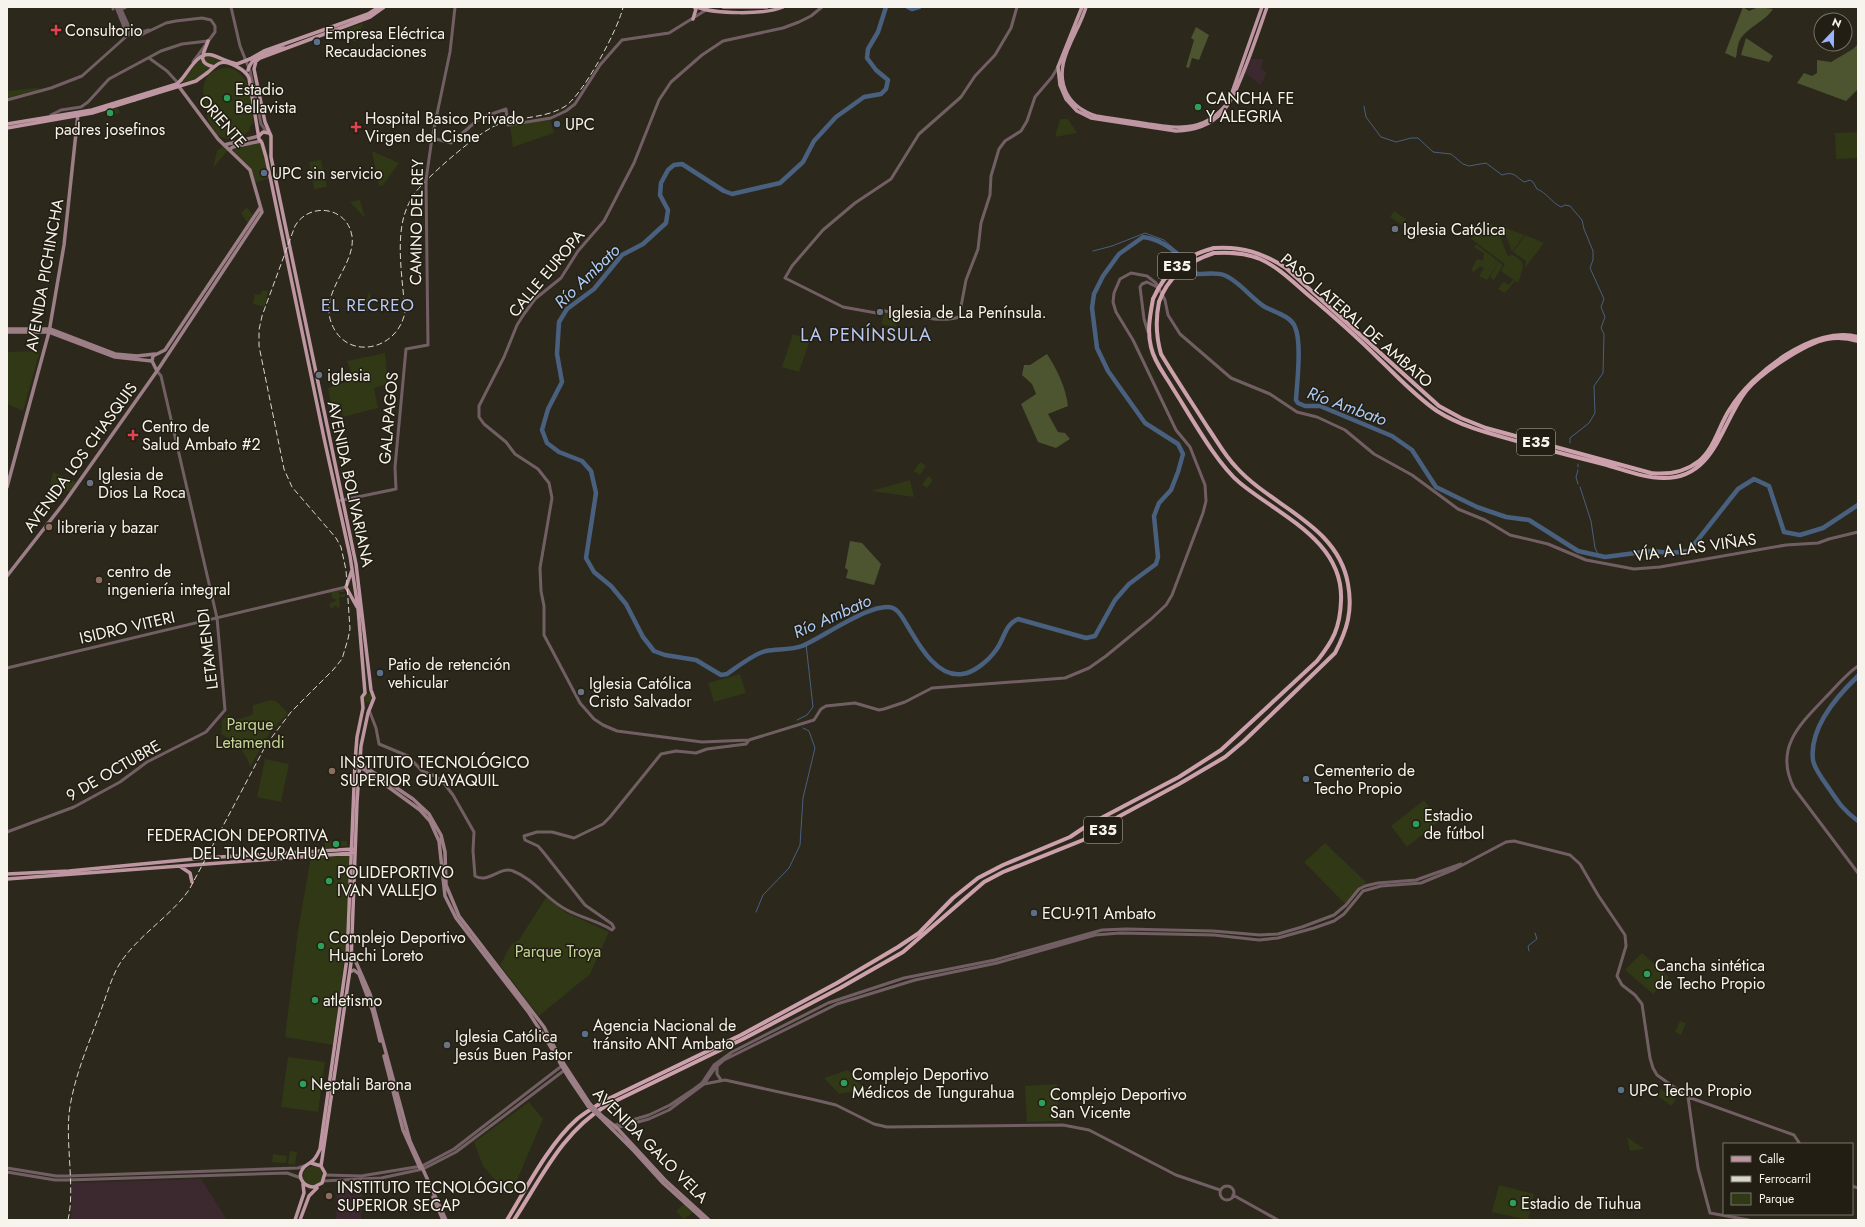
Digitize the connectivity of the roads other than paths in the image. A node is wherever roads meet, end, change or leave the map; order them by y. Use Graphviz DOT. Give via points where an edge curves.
graph roads {
  1 [pos="126,7"];
  2 [pos="231,7"];
  3 [pos="379,7"];
  4 [pos="384,7"];
  5 [pos="455,7"];
  6 [pos="695,7"];
  7 [pos="716,7"];
  8 [pos="723,7"];
  9 [pos="731,7"];
  10 [pos="768,7"];
  11 [pos="783,7"];
  12 [pos="822,7"];
  13 [pos="1017,7"];
  14 [pos="1082,7"];
  15 [pos="1086,7"];
  16 [pos="1262,7"];
  17 [pos="1267,7"];
  18 [pos="117,8"];
  19 [pos="706,10"];
  20 [pos="693,19"];
  21 [pos="129,31"];
  22 [pos="208,41"];
  23 [pos="283,46"];
  24 [pos="149,58"];
  25 [pos="214,67"];
  26 [pos="1058,67"];
  27 [pos="247,72"];
  28 [pos="1052,77"];
  29 [pos="1058,78"];
  30 [pos="177,84"];
  31 [pos="7,100"];
  32 [pos="78,113"];
  33 [pos="51,115"];
  34 [pos="7,124"];
  35 [pos="7,128"];
  36 [pos="268,132"];
  37 [pos="260,136"];
  38 [pos="432,138"];
  39 [pos="271,140"];
  40 [pos="261,142"];
  41 [pos="224,145"];
  42 [pos="230,149"];
  43 [pos="247,231"];
  44 [pos="1160,289"];
  45 [pos="7,329"];
  46 [pos="50,330"];
  47 [pos="7,332"];
  48 [pos="1149,333"];
  49 [pos="1858,337"];
  50 [pos="1858,342"];
  51 [pos="406,349"];
  52 [pos="158,354"];
  53 [pos="153,362"];
  54 [pos="163,362"];
  55 [pos="157,372"];
  56 [pos="7,487"];
  57 [pos="342,499"];
  58 [pos="338,501"];
  59 [pos="1858,532"];
  60 [pos="353,569"];
  61 [pos="7,576"];
  62 [pos="346,587"];
  63 [pos="358,608"];
  64 [pos="217,618"];
  65 [pos="1858,666"];
  66 [pos="7,668"];
  67 [pos="365,693"];
  68 [pos="371,693"];
  69 [pos="363,702"];
  70 [pos="372,704"];
  71 [pos="369,710"];
  72 [pos="206,732"];
  73 [pos="749,740"];
  74 [pos="357,764"];
  75 [pos="370,773"];
  76 [pos="358,779"];
  77 [pos="7,832"];
  78 [pos="354,851"];
  79 [pos="180,866"];
  80 [pos="1858,873"];
  81 [pos="7,874"];
  82 [pos="7,879"];
  83 [pos="192,882"];
  84 [pos="1049,947"];
  85 [pos="352,953"];
  86 [pos="350,972"];
  87 [pos="565,1067"];
  88 [pos="717,1067"];
  89 [pos="721,1080"];
  90 [pos="703,1083"];
  91 [pos="1688,1097"];
  92 [pos="613,1127"];
  93 [pos="1799,1143"];
  94 [pos="311,1163"];
  95 [pos="304,1166"];
  96 [pos="321,1166"];
  97 [pos="7,1168"];
  98 [pos="422,1168"];
  99 [pos="7,1172"];
  100 [pos="402,1172"];
  101 [pos="325,1175"];
  102 [pos="300,1178"];
  103 [pos="323,1181"];
  104 [pos="303,1183"];
  105 [pos="320,1185"];
  106 [pos="1220,1190"];
  107 [pos="1234,1195"];
  108 [pos="295,1220"];
  109 [pos="300,1220"];
  110 [pos="444,1220"];
  111 [pos="507,1220"];
  112 [pos="514,1220"];
  113 [pos="704,1220"];
  114 [pos="709,1220"];
  115 [pos="1278,1220"];
  116 [pos="1749,1220"];
  1 -- 18 [label="street"];
  2 -- 36 [label="street" via="240,46 250,71 261,124"];
  3 -- 23 [label="main road" via="368,14"];
  4 -- 23 [label="main road" via="370,17"];
  5 -- 38 [label="street, CAMINO DEL REY" via="450,52"];
  6 -- 19 [label="main road"];
  6 -- 20 [label="main road"];
  7 -- 19 [label="main road"];
  8 -- 9 [label="main road"];
  9 -- 10 [label="main road"];
  11 -- 19 [label="main road" via="766,11"];
  12 -- 73 [label="street, CALLE EUROPA" via="799,22 723,41 702,55 671,82 659,100 634,163 604,221 578,251 561,278 535,299 517,325 479,406 479,417 484,424 506,442 515,454 538,469 549,484 552,498 540,568 544,635 587,712 603,726 617,731 702,742"];
  13 -- 28 [label="street" via="1011,28 1002,45 975,76 961,97 919,134 890,179 854,203 823,230 785,278 843,307 942,319 959,318 966,280 978,249 981,223 989,201 991,176 999,148 1021,131 1035,97"];
  14 -- 26 [label="main road"];
  15 -- 16 [label="main road" via="1062,66 1063,85 1070,100 1083,111 1096,116 1176,128 1192,127 1206,122 1219,113 1229,101"];
  17 -- 29 [label="main road" via="1231,103 1212,122 1196,129 1176,131 1091,118 1072,106 1062,91"];
  18 -- 21 [label="street"];
  18 -- 21 [label="street, bridge"];
  19 -- 20 [label="street"];
  20 -- 38 [label="street" via="670,33 622,40 600,65 581,98 566,111 548,118 508,125 506,109 480,118 450,144"];
  21 -- 22 [label="street" via="138,33 176,21 207,18 213,22 215,29"];
  21 -- 31 [label="street" via="122,41 82,76"];
  22 -- 24 [label="street" via="182,44"];
  22 -- 25 [label="main road" via="203,58 206,64"];
  22 -- 30 [label="street"];
  23 -- 27 [label="main road, bridge" via="260,55"];
  23 -- 30 [label="main road, bridge" via="264,50 237,64 206,55 197,60"];
  23 -- 36 [label="main road, AVENIDA BOLIVARIANA" via="256,61 254,69"];
  24 -- 30 [label="street, ORIENTE" via="167,71"];
  24 -- 33 [label="street" via="109,80 81,107"];
  25 -- 27 [label="main road" via="225,62"];
  25 -- 32 [label="main road, bridge" via="196,81 134,100"];
  26 -- 28 [label="street"];
  26 -- 29 [label="main road"];
  27 -- 37 [label="main road, AVENIDA BOLIVARIANA"];
  28 -- 29 [label="street"];
  30 -- 32 [label="main road"];
  30 -- 41 [label="main road, ORIENTE"];
  32 -- 33 [label="main road"];
  32 -- 35 [label="main road"];
  32 -- 46 [label="main road, AVENIDA PICHINCHA" via="64,245"];
  33 -- 34 [label="main road"];
  36 -- 37 [label="main road"];
  36 -- 39 [label="main road, AVENIDA BOLIVARIANA"];
  37 -- 40 [label="main road, AVENIDA BOLIVARIANA"];
  37 -- 41 [label="main road"];
  38 -- 51 [label="street, CAMINO DEL REY" via="426,182 428,345"];
  39 -- 40 [label="main road" via="268,143"];
  39 -- 57 [label="main road, AVENIDA BOLIVARIANA" via="271,157"];
  40 -- 42 [label="main road" via="233,146"];
  40 -- 58 [label="main road, AVENIDA BOLIVARIANA"];
  41 -- 42 [label="main road, ORIENTE"];
  42 -- 43 [label="main road, ORIENTE" via="250,170 261,210"];
  43 -- 52 [label="main road" via="165,350"];
  43 -- 54 [label="main road, AVENIDA LOS CHASQUIS"];
  44 -- 48 [label="street" via="1147,282 1140,288 1144,320"];
  44 -- 59 [label="street, VÍA A LAS VIÑAS" via="1168,315 1180,334 1231,378 1270,394 1297,412 1345,430 1374,454 1412,475 1458,509 1518,538 1548,544 1586,560 1634,569 1660,567 1786,545 1818,543"];
  44 -- 73 [label="street" via="1147,276 1131,273 1120,279 1113,297 1116,312 1133,340 1176,430 1190,447 1205,485 1206,501 1202,516 1166,605 1092,666 1065,678 932,688 905,702 879,710 854,703 832,705 821,709 817,717 807,722"];
  45 -- 46 [label="main road"];
  46 -- 47 [label="main road"];
  46 -- 52 [label="main road" via="116,354"];
  46 -- 53 [label="main road" via="115,357"];
  46 -- 56 [label="main road, AVENIDA PICHINCHA"];
  48 -- 49 [label="highway, PASO LATERAL DE AMBATO / E35, bridge" via="1148,322 1153,299 1169,273 1180,263 1195,253 1214,248 1237,247 1250,250 1286,268 1423,394 1453,414 1486,428 1651,473 1685,470 1700,460 1711,447 1729,409 1744,388 1761,372 1818,338 1837,335"];
  48 -- 111 [label="highway, PASO LATERAL DE AMBATO / E35" via="1155,358 1228,471 1309,534 1334,563 1340,578 1341,602 1340,618 1330,645 1311,667 1221,750 1185,773 1070,837 978,878 953,898 919,933 837,983 741,1035 586,1112 552,1147"];
  50 -- 112 [label="highway, PASO LATERAL DE AMBATO / E35, bridge" via="1837,338 1818,342 1763,374 1746,391 1733,411 1710,456 1685,474 1663,478 1560,454 1484,432 1448,417 1418,396 1282,272 1260,259 1235,253 1214,253 1198,258 1183,267 1173,277 1158,302 1155,323 1161,354 1224,453 1245,477 1328,541 1340,560 1347,576 1350,619 1335,654 1225,757 1118,817 1098,834 984,882 903,952 840,988 589,1116 561,1145"];
  51 -- 57 [label="street, GALAPAGOS" via="395,467 396,489"];
  52 -- 53 [label="main road" via="153,356"];
  52 -- 54 [label="main road" via="164,358"];
  53 -- 54 [label="main road" via="160,365"];
  53 -- 55 [label="main road"];
  54 -- 55 [label="main road, AVENIDA LOS CHASQUIS"];
  55 -- 61 [label="main road, AVENIDA LOS CHASQUIS" via="64,503"];
  55 -- 64 [label="street, LETAMENDI" via="161,376"];
  57 -- 58 [label="street"];
  57 -- 68 [label="main road, AVENIDA BOLIVARIANA" via="360,588"];
  58 -- 60 [label="main road, AVENIDA BOLIVARIANA"];
  60 -- 62 [label="main road"];
  60 -- 63 [label="main road, AVENIDA BOLIVARIANA"];
  62 -- 63 [label="main road"];
  62 -- 64 [label="street, ISIDRO VITERI"];
  63 -- 67 [label="main road, AVENIDA BOLIVARIANA"];
  64 -- 66 [label="street, ISIDRO VITERI"];
  64 -- 72 [label="street, LETAMENDI" via="225,707"];
  65 -- 80 [label="street" via="1799,726 1789,744 1787,759 1794,788"];
  67 -- 68 [label="main road"];
  67 -- 69 [label="main road" via="362,697"];
  68 -- 70 [label="main road" via="374,698"];
  69 -- 70 [label="main road"];
  69 -- 74 [label="main road"];
  70 -- 71 [label="main road"];
  71 -- 73 [label="street" via="379,744 408,756 422,771 443,782 453,795 474,832 475,876 481,879 505,870 513,871 538,886 552,900 568,910 602,923 612,930 612,924 585,905 538,846 525,840 524,836 537,832 552,832 574,838 602,824 610,818 661,754 676,751 697,753 707,749 746,744"];
  71 -- 74 [label="main road"];
  72 -- 77 [label="street, 9 DE OCTUBRE" via="147,762 120,782 74,807"];
  74 -- 75 [label="main road, AVENIDA GALO VELA"];
  74 -- 76 [label="main road"];
  74 -- 78 [label="main road"];
  74 -- 87 [label="main road, AVENIDA GALO VELA" via="430,814 441,835 445,852 446,885 459,916 544,1027"];
  75 -- 76 [label="main road"];
  75 -- 87 [label="main road, AVENIDA GALO VELA" via="420,810 430,821 439,841 445,896 456,918 529,1013"];
  76 -- 78 [label="main road"];
  78 -- 79 [label="main road"];
  78 -- 81 [label="main road" via="204,858 69,871"];
  78 -- 85 [label="main road"];
  78 -- 94 [label="main road" via="338,1031 320,1148"];
  79 -- 82 [label="main road"];
  79 -- 83 [label="main road" via="190,873"];
  84 -- 88 [label="street" via="997,963 915,980 837,1004 724,1060"];
  84 -- 90 [label="street" via="914,976 834,1001 726,1055 714,1065"];
  84 -- 91 [label="street" via="1095,935 1114,933 1278,938 1334,921 1348,911 1363,891 1381,886 1421,883 1455,869 1506,842 1514,841 1565,854 1580,864 1625,935 1626,946 1617,976 1622,985 1642,1004 1653,1068 1657,1075"];
  85 -- 86 [label="main road"];
  85 -- 98 [label="main road" via="370,994 406,1127"];
  86 -- 96 [label="main road"];
  86 -- 98 [label="main road" via="357,971 364,986 403,1130"];
  87 -- 92 [label="main road, AVENIDA GALO VELA, bridge" via="589,1105"];
  87 -- 98 [label="street" via="454,1149"];
  88 -- 89 [label="street" via="717,1074"];
  88 -- 90 [label="street"];
  89 -- 90 [label="street"];
  89 -- 106 [label="street" via="836,1105 870,1123 888,1127 1047,1124 1089,1130 1176,1175"];
  90 -- 92 [label="street" via="657,1113"];
  91 -- 93 [label="street" via="1794,1135"];
  91 -- 116 [label="street" via="1698,1168 1710,1214"];
  92 -- 113 [label="main road, AVENIDA GALO VELA" via="663,1183"];
  92 -- 114 [label="main road, AVENIDA GALO VELA"];
  94 -- 95 [label="main road"];
  94 -- 96 [label="main road"];
  95 -- 97 [label="street" via="68,1176"];
  95 -- 102 [label="main road"];
  96 -- 101 [label="main road"];
  98 -- 100 [label="street"];
  98 -- 110 [label="main road"];
  99 -- 102 [label="street" via="55,1180 282,1173"];
  100 -- 101 [label="street" via="361,1176"];
  100 -- 103 [label="street" via="381,1178"];
  101 -- 103 [label="main road"];
  102 -- 104 [label="main road"];
  103 -- 105 [label="main road"];
  104 -- 105 [label="main road" via="311,1187"];
  104 -- 108 [label="main road" via="304,1193"];
  105 -- 109 [label="main road" via="309,1196"];
  106 -- 107 [label="street" via="1220,1195 1224,1199 1230,1199"];
  106 -- 107 [label="street" via="1224,1186 1230,1186 1234,1190"];
  107 -- 115 [label="street"];
}
